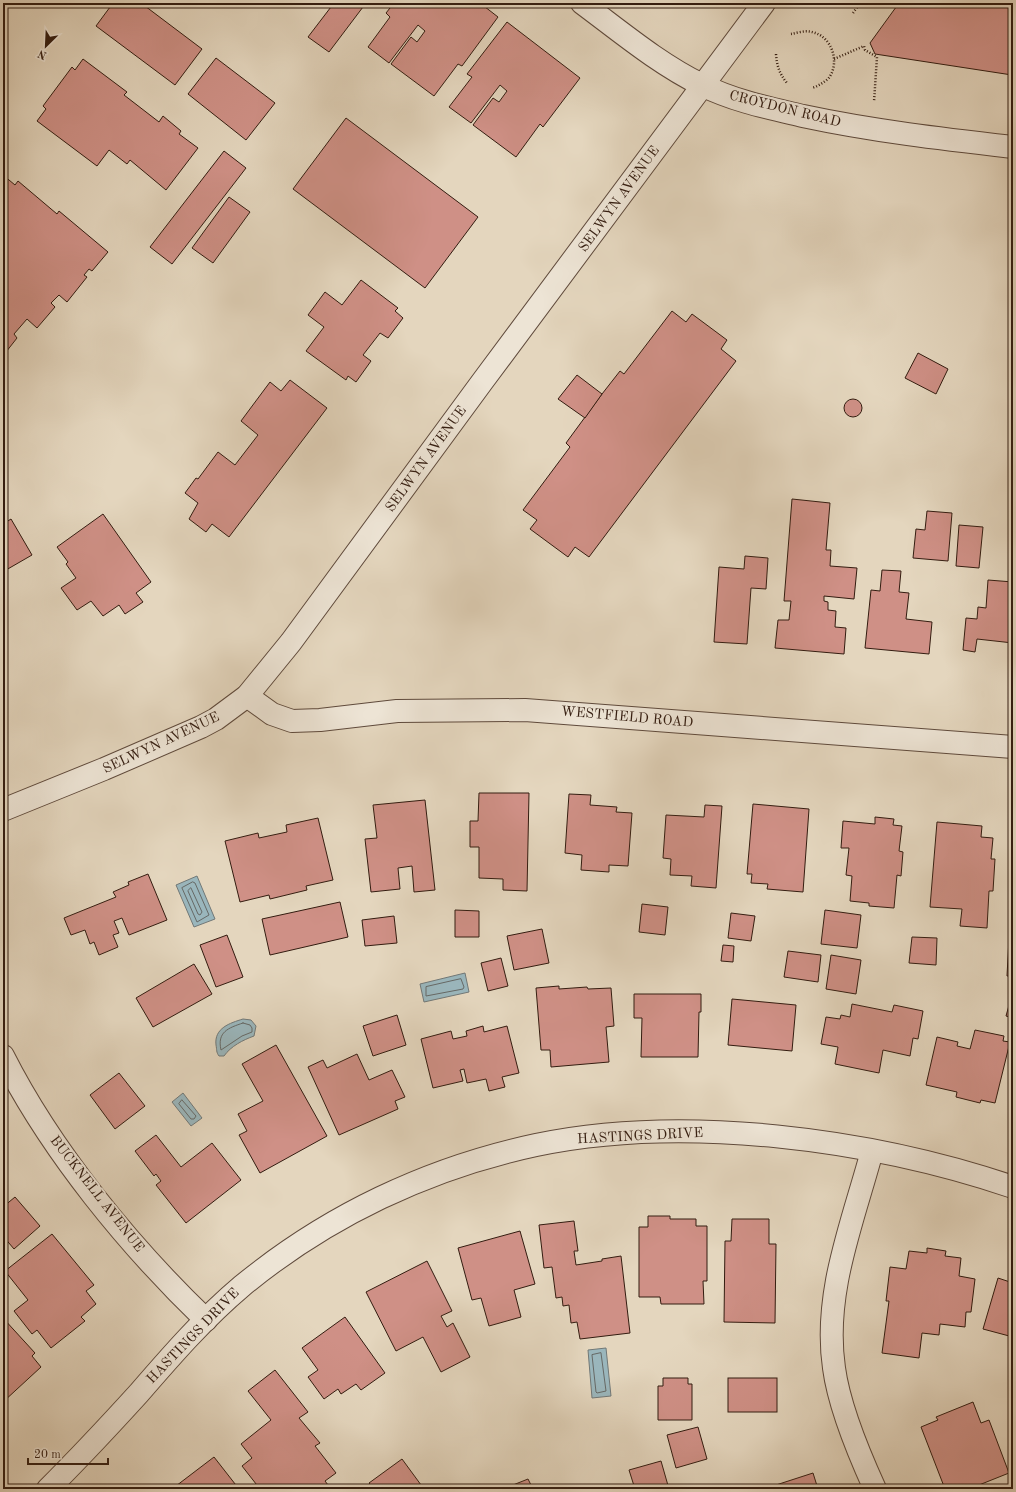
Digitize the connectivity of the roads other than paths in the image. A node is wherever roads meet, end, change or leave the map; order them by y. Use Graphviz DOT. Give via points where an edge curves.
graph roads {
  1 [pos="582,3"];
  2 [pos="764,3"];
  3 [pos="703,86"];
  4 [pos="1013,147"];
  5 [pos="247,696"];
  6 [pos="1013,747"];
  7 [pos="3,810"];
  8 [pos="3,1056"];
  9 [pos="872,1151"];
  10 [pos="1013,1187"];
  11 [pos="206,1320"];
  12 [pos="48,1489"];
  13 [pos="875,1489"];
  1 -- 3 [label="street, CROYDON ROAD" via="665,63"];
  2 -- 3 [label="street, SELWYN AVENUE"];
  3 -- 4 [label="street, CROYDON ROAD" via="759,106 858,127"];
  3 -- 5 [label="street, SELWYN AVENUE" via="291,642"];
  5 -- 6 [label="street, WESTFIELD ROAD" via="272,714 292,721 397,711 525,710"];
  5 -- 7 [label="street, SELWYN AVENUE" via="202,727"];
  8 -- 11 [label="street, BUCKNELL AVENUE" via="50,1136 89,1188 167,1280"];
  9 -- 10 [label="street, HASTINGS DRIVE" via="946,1167"];
  9 -- 11 [label="street, HASTINGS DRIVE" via="779,1137 693,1132 592,1136 510,1151 429,1177 347,1215 261,1271"];
  9 -- 13 [label="street" via="839,1268 834,1297 832,1355 837,1385"];
  11 -- 12 [label="street, HASTINGS DRIVE"];
}
